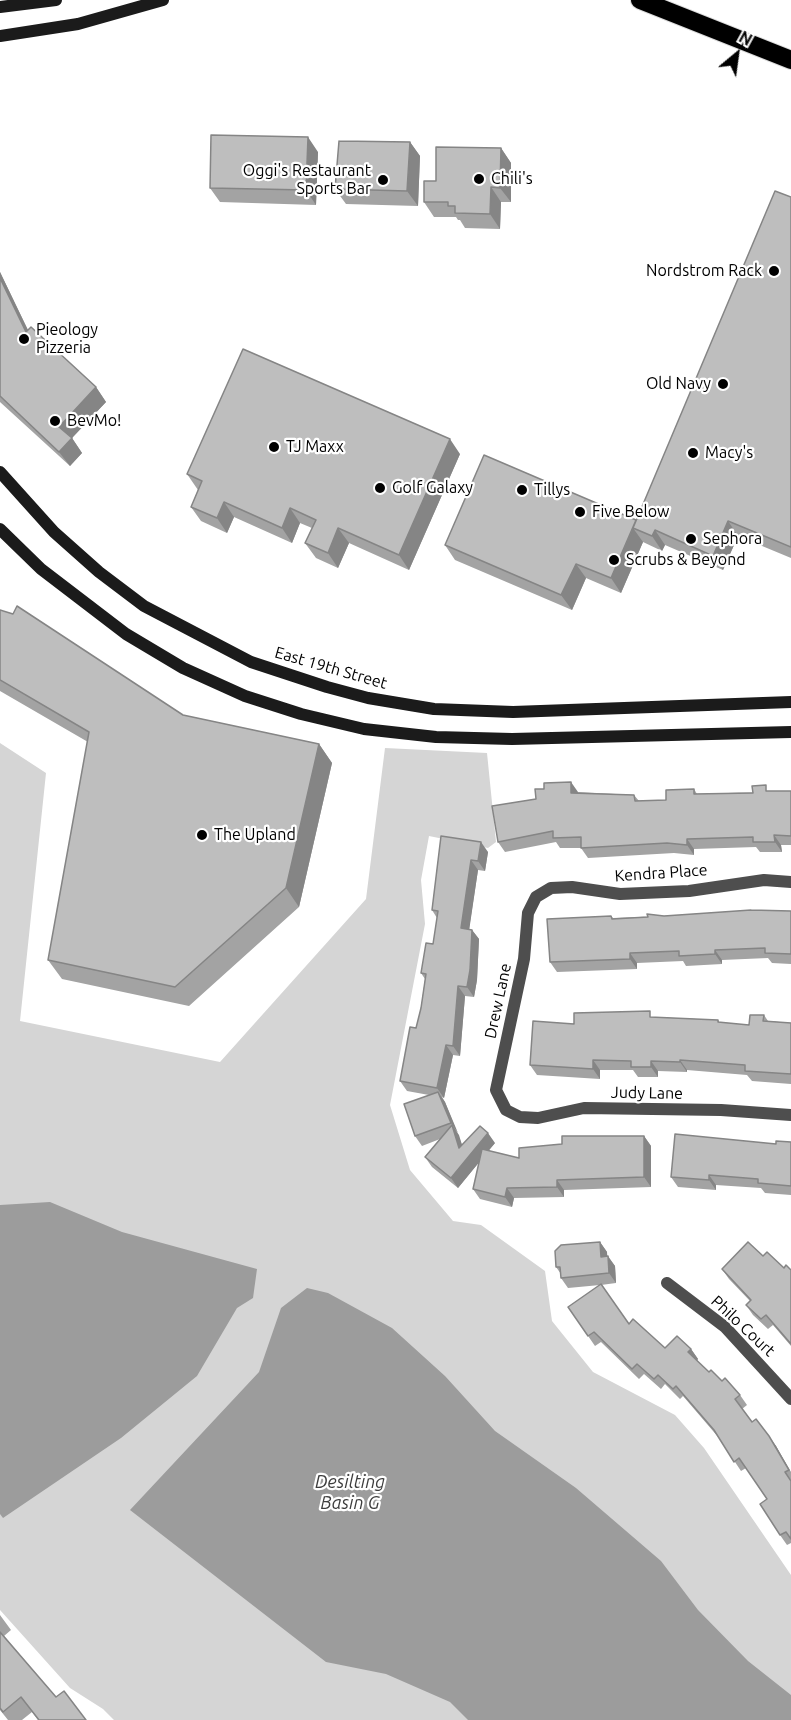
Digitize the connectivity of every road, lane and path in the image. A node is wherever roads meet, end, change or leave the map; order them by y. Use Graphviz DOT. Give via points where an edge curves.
graph roads {
  1 [pos="56,0"];
  2 [pos="163,0"];
  3 [pos="640,0"];
  4 [pos="0,7"];
  5 [pos="0,36"];
  6 [pos="791,60"];
  7 [pos="0,472"];
  8 [pos="0,529"];
  9 [pos="791,702"];
  10 [pos="791,732"];
  11 [pos="791,882"];
  12 [pos="536,897"];
  13 [pos="506,1110"];
  14 [pos="791,1115"];
  15 [pos="668,1283"];
  16 [pos="791,1399"];
  1 -- 4 [label="main road"];
  2 -- 5 [label="main road" via="78,24"];
  3 -- 6 [label="highway"];
  7 -- 9 [label="main road, East 19th Street" via="67,543 144,606 251,662 327,687 434,709 513,712"];
  8 -- 10 [label="main road" via="48,575 126,634 183,669 244,696 301,714 364,729 436,738"];
  11 -- 12 [label="street, Kendra Place" via="764,880 689,891 620,894 551,888"];
  12 -- 13 [label="street, Drew Lane" via="528,913 524,959 497,1081 496,1090"];
  13 -- 14 [label="street, Judy Lane" via="520,1117 538,1118 584,1108"];
  15 -- 16 [label="street, Philo Court" via="725,1327"];
}
